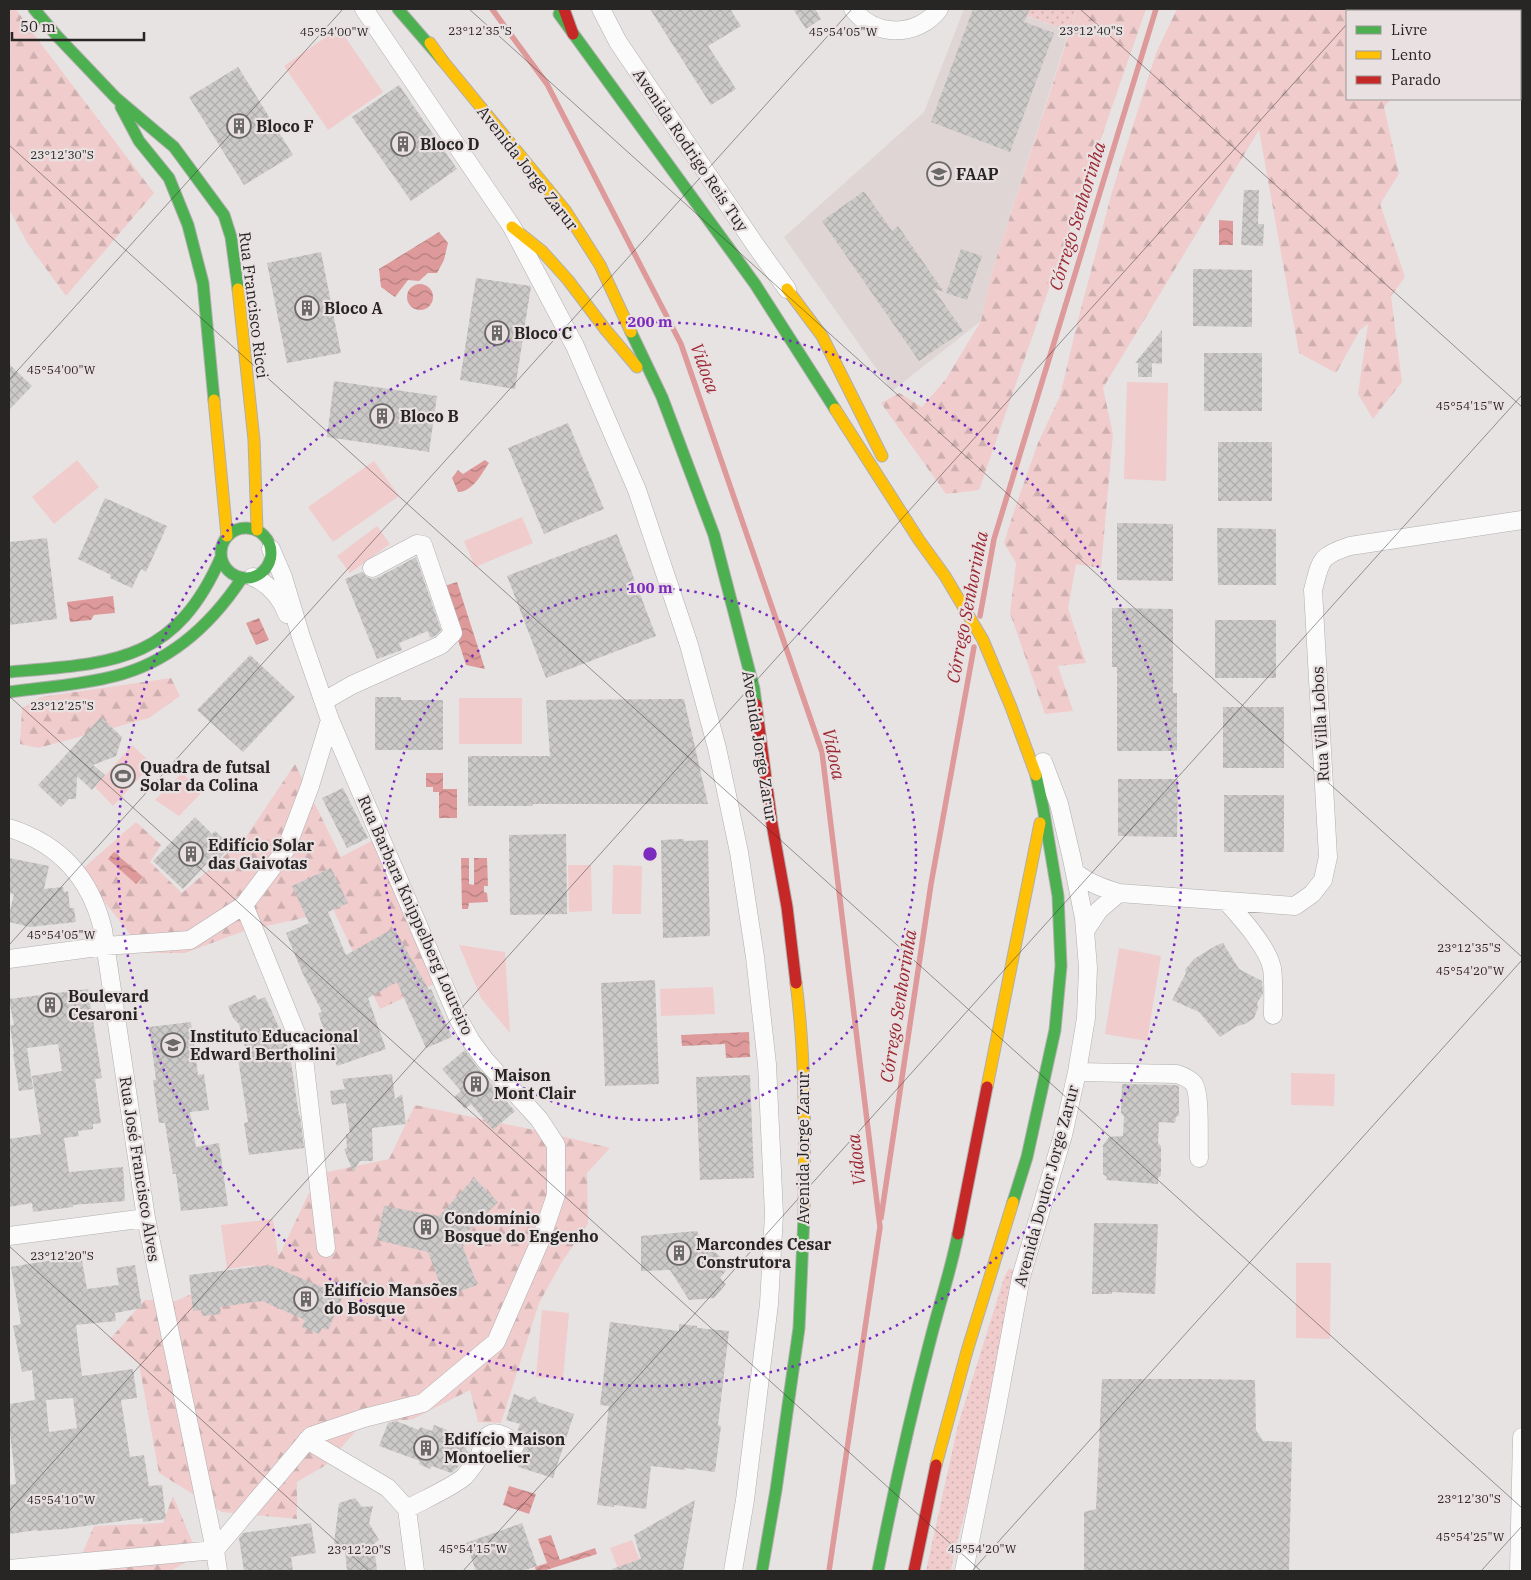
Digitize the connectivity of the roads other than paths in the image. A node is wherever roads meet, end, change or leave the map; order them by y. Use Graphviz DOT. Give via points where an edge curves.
graph roads {
  1 [pos="34,9"];
  2 [pos="364,9"];
  3 [pos="398,9"];
  4 [pos="406,9"];
  5 [pos="555,9"];
  6 [pos="564,9"];
  7 [pos="601,9"];
  8 [pos="853,9"];
  9 [pos="940,9"];
  10 [pos="573,34"];
  11 [pos="443,61"];
  12 [pos="116,98"];
  13 [pos="224,215"];
  14 [pos="188,225"];
  15 [pos="512,227"];
  16 [pos="787,289"];
  17 [pos="662,397"];
  18 [pos="1522,520"];
  19 [pos="257,530"];
  20 [pos="227,536"];
  21 [pos="919,540"];
  22 [pos="271,549"];
  23 [pos="221,557"];
  24 [pos="372,568"];
  25 [pos="247,577"];
  26 [pos="301,637"];
  27 [pos="9,672"];
  28 [pos="9,692"];
  29 [pos="324,701"];
  30 [pos="1013,714"];
  31 [pos="330,720"];
  32 [pos="1044,807"];
  33 [pos="9,828"];
  34 [pos="1075,872"];
  35 [pos="1119,892"];
  36 [pos="1226,901"];
  37 [pos="244,905"];
  38 [pos="1085,931"];
  39 [pos="105,946"];
  40 [pos="9,959"];
  41 [pos="1273,1015"];
  42 [pos="1077,1072"];
  43 [pos="1199,1158"];
  44 [pos="146,1218"];
  45 [pos="9,1236"];
  46 [pos="326,1248"];
  47 [pos="799,1328"];
  48 [pos="802,1384"];
  49 [pos="1522,1437"];
  50 [pos="307,1440"];
  51 [pos="514,1446"];
  52 [pos="407,1508"];
  53 [pos="215,1550"];
  54 [pos="15,1570"];
  55 [pos="218,1571"];
  56 [pos="415,1571"];
  57 [pos="734,1571"];
  58 [pos="762,1571"];
  59 [pos="878,1571"];
  60 [pos="914,1571"];
  61 [pos="964,1571"];
  62 [pos="1519,1571"];
  1 -- 12 [label="main road, Rua Francisco Ricci"];
  2 -- 15 [label="street, Avenida Jorge Zarur"];
  3 -- 11 [label="main road"];
  4 -- 11 [label="main road, Avenida Jorge Zarur"];
  5 -- 10 [label="main road"];
  6 -- 10 [label="main road"];
  7 -- 16 [label="street, Avenida Rodrigo Reis Tuy" via="618,42"];
  8 -- 9 [label="street" via="873,26 893,31 916,27"];
  10 -- 21 [label="main road" via="755,284"];
  11 -- 17 [label="main road, Avenida Jorge Zarur" via="565,210 600,265"];
  12 -- 13 [label="main road, Rua Francisco Ricci" via="174,147"];
  12 -- 14 [label="main road, Rua Francisco Ricci" via="139,141 169,178"];
  13 -- 14 [label="main road" via="203,213"];
  13 -- 19 [label="main road, Rua Francisco Ricci" via="234,252 240,306 254,440"];
  14 -- 20 [label="main road, Rua Francisco Ricci" via="203,282"];
  15 -- 17 [label="main road" via="555,265"];
  15 -- 57 [label="street, Avenida Jorge Zarur" via="575,346 637,490 689,645 717,748 740,855 767,1064 774,1214 768,1304 746,1500"];
  16 -- 21 [label="main road" via="822,336 874,439"];
  17 -- 47 [label="main road, Avenida Jorge Zarur" via="714,535 754,689 787,907 799,1005 805,1110"];
  18 -- 36 [label="street, Rua Villa Lobos" via="1350,546 1332,552 1320,562 1313,590 1328,856 1323,880 1312,894 1295,906"];
  19 -- 20 [label="main road" via="241,528"];
  19 -- 22 [label="main road"];
  20 -- 23 [label="main road"];
  21 -- 30 [label="main road" via="946,576 983,640"];
  22 -- 25 [label="main road" via="270,561 263,572"];
  22 -- 26 [label="street, Rua Barbara Knippelberg Loureiro"];
  23 -- 25 [label="main road" via="230,572 237,577"];
  23 -- 27 [label="main road" via="214,576 193,608 180,623 150,644 105,662"];
  24 -- 29 [label="street" via="417,544 423,545 453,633 441,645"];
  25 -- 26 [label="street, Rua Barbara Knippelberg Loureiro" via="261,581 278,597"];
  25 -- 28 [label="main road" via="203,628 181,646 150,664 109,678"];
  26 -- 29 [label="street, Rua Barbara Knippelberg Loureiro"];
  29 -- 31 [label="street, Rua Barbara Knippelberg Loureiro"];
  30 -- 32 [label="main road" via="1035,771"];
  30 -- 34 [label="street, Avenida Doutor Jorge Zarur" via="1029,736 1050,779"];
  31 -- 37 [label="street" via="286,849"];
  31 -- 50 [label="street, Rua Barbara Knippelberg Loureiro" via="458,1018 485,1060 539,1119 556,1145 556,1194 541,1239 496,1342 423,1403 364,1418"];
  32 -- 59 [label="main road" via="953,1260 894,1490"];
  32 -- 60 [label="main road" via="1061,932 1055,1030 1027,1157 966,1351 938,1453"];
  33 -- 39 [label="street, Rua José Francisco Alves" via="37,839 75,871 99,914"];
  34 -- 35 [label="street, Rua Villa Lobos" via="1100,887"];
  34 -- 38 [label="street, Avenida Doutor Jorge Zarur"];
  35 -- 36 [label="street, Rua Villa Lobos"];
  35 -- 38 [label="street" via="1099,910"];
  36 -- 41 [label="street" via="1248,927 1272,968"];
  37 -- 39 [label="street" via="190,940"];
  37 -- 46 [label="street" via="303,1050"];
  38 -- 42 [label="street, Avenida Doutor Jorge Zarur" via="1088,995"];
  39 -- 40 [label="street"];
  39 -- 44 [label="street, Rua José Francisco Alves"];
  42 -- 43 [label="street" via="1177,1074 1186,1077 1194,1084 1198,1097"];
  42 -- 61 [label="street, Avenida Doutor Jorge Zarur" via="1063,1135 1021,1277"];
  44 -- 45 [label="street"];
  44 -- 53 [label="street, Rua José Francisco Alves"];
  47 -- 48 [label="main road"];
  47 -- 58 [label="main road, Avenida Jorge Zarur"];
  49 -- 62 [label="street"];
  50 -- 52 [label="street" via="388,1488"];
  50 -- 53 [label="street, Rua Barbara Knippelberg Loureiro"];
  51 -- 52 [label="street" via="507,1437 488,1435 479,1456 464,1477"];
  52 -- 56 [label="street"];
  53 -- 54 [label="street"];
  53 -- 55 [label="street, Rua José Francisco Alves"];
}
